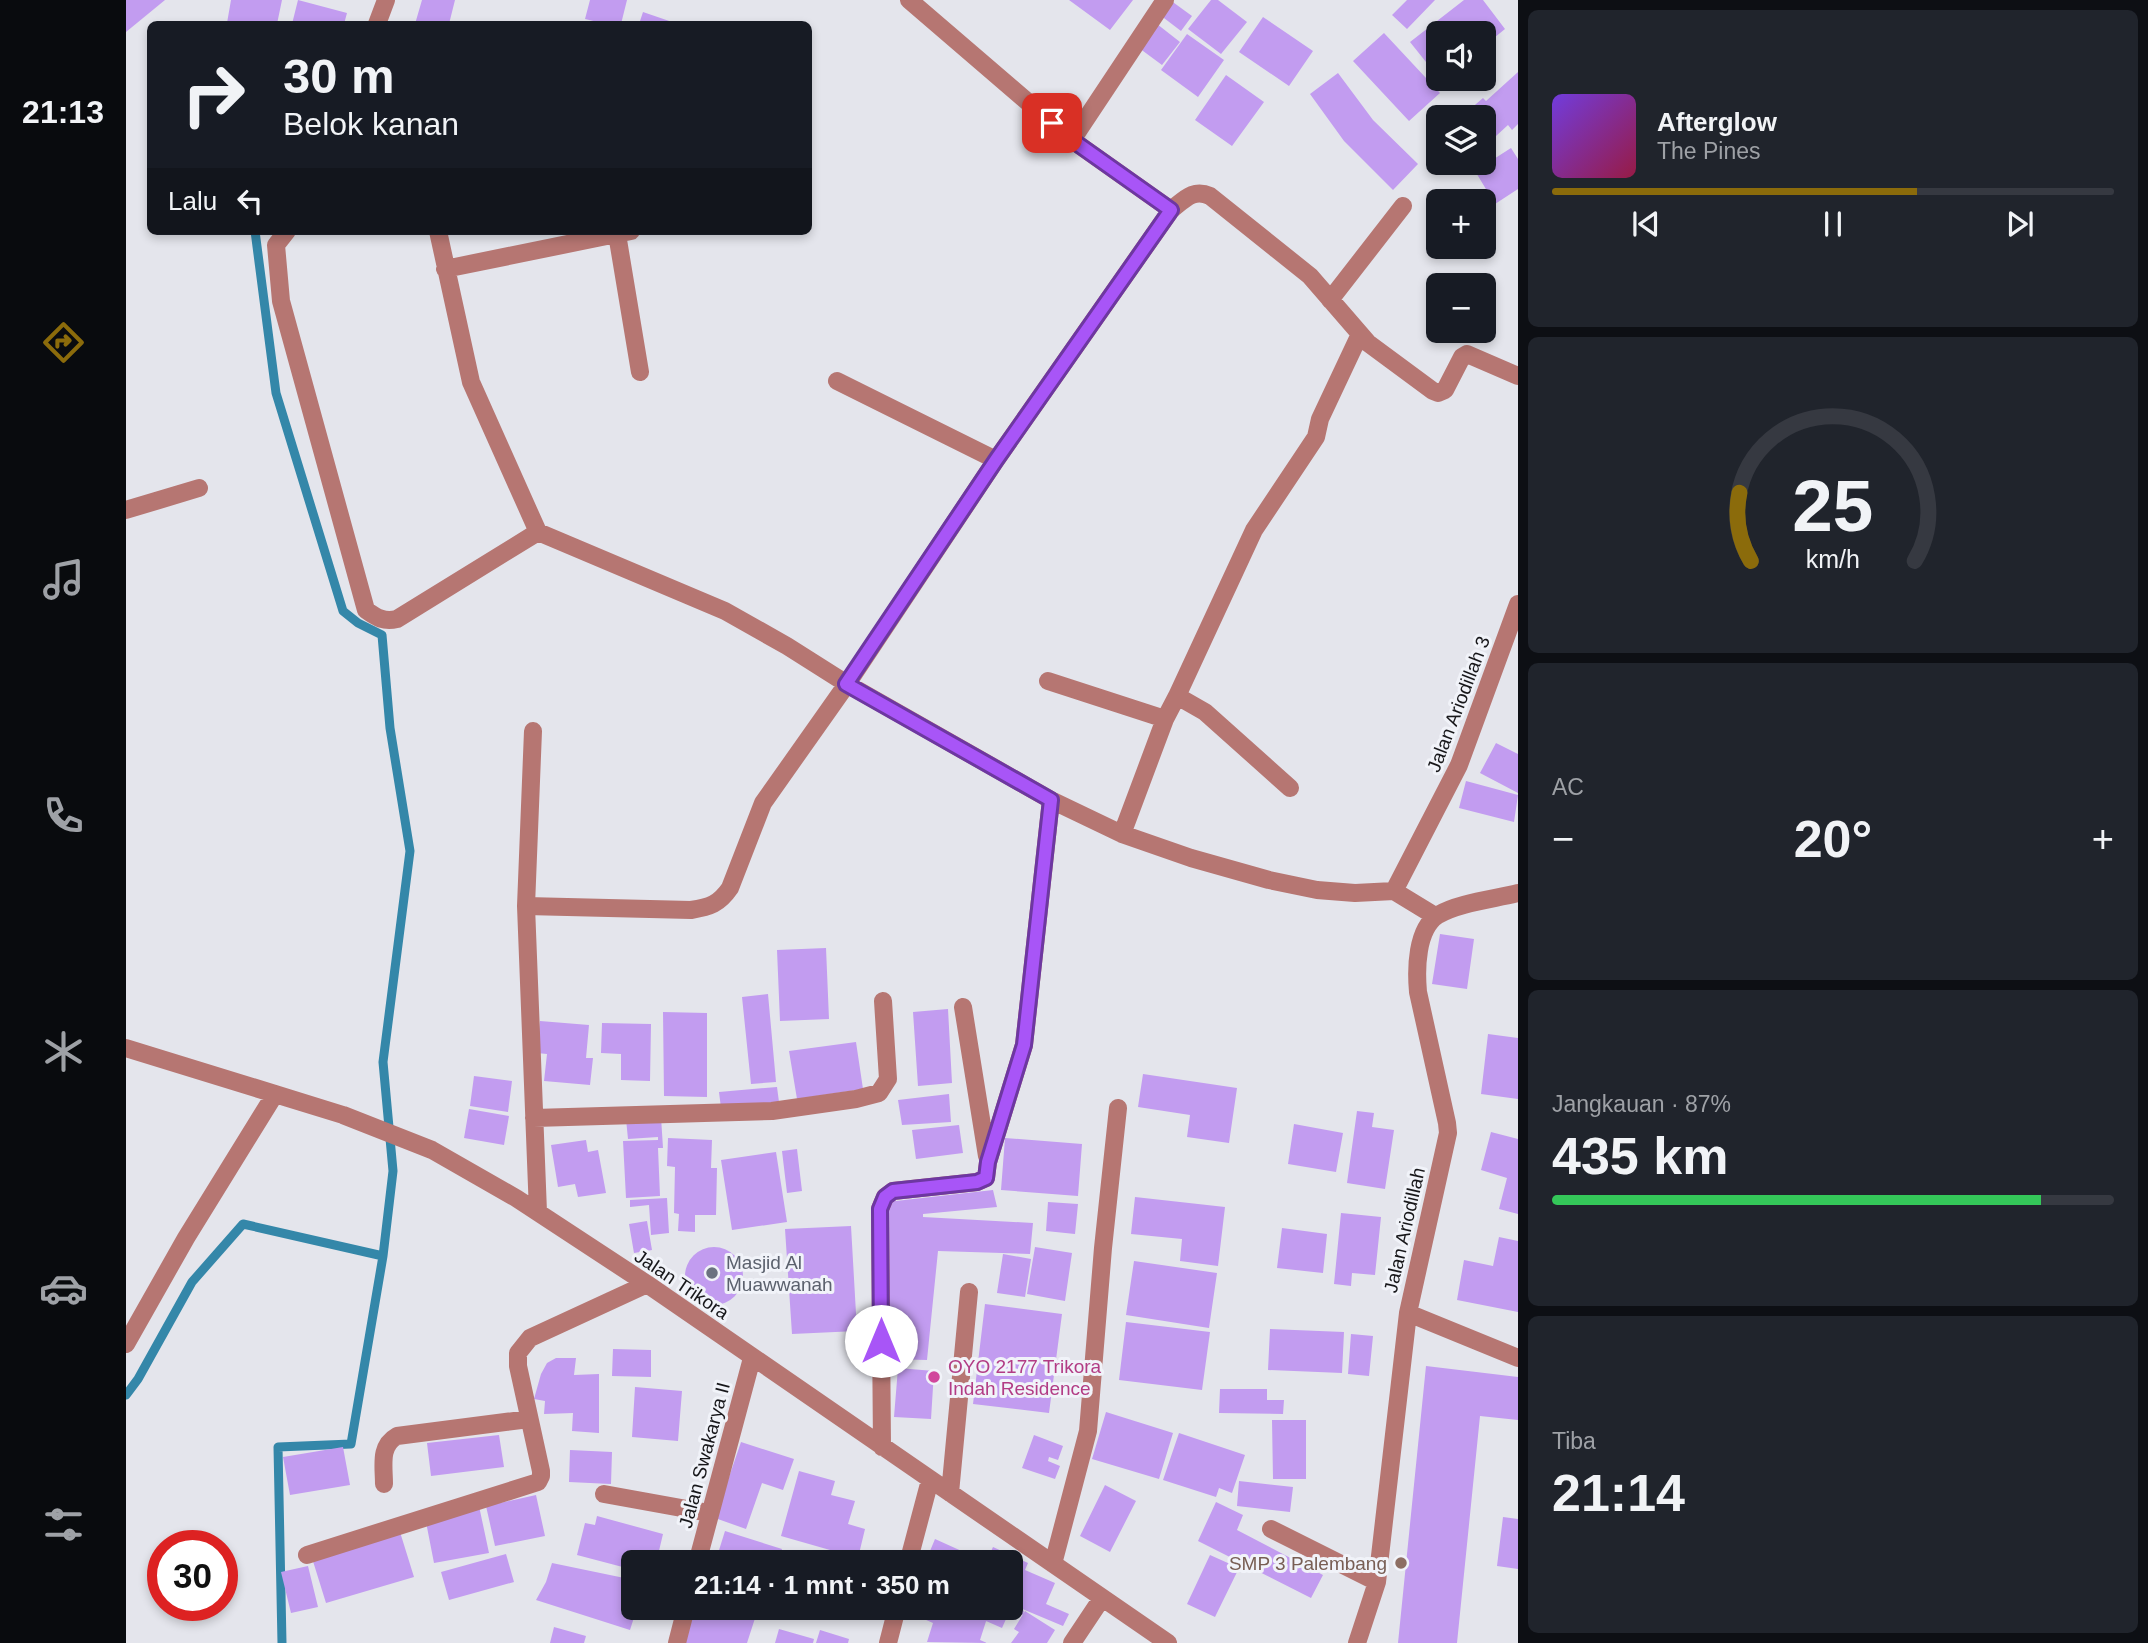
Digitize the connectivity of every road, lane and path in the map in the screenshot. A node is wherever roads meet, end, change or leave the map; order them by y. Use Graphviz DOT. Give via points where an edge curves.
graph roads {
  1 [pos="386,0"];
  2 [pos="909,0"];
  3 [pos="1165,0"];
  4 [pos="378,21"];
  5 [pos="1072,140"];
  6 [pos="1403,206"];
  7 [pos="1171,210"];
  8 [pos="284,235"];
  9 [pos="439,235"];
  10 [pos="614,235"];
  11 [pos="624,235"];
  12 [pos="445,269"];
  13 [pos="1330,300"];
  14 [pos="1360,334"];
  15 [pos="640,372"];
  16 [pos="1518,376"];
  17 [pos="837,381"];
  18 [pos="996,460"];
  19 [pos="199,488"];
  20 [pos="126,510"];
  21 [pos="538,532"];
  22 [pos="1518,604"];
  23 [pos="1048,681"];
  24 [pos="846,684"];
  25 [pos="1177,696"];
  26 [pos="1165,719"];
  27 [pos="533,731"];
  28 [pos="1290,788"];
  29 [pos="1051,800"];
  30 [pos="1122,834"];
  31 [pos="1394,891"];
  32 [pos="1518,893"];
  33 [pos="526,906"];
  34 [pos="1435,916"];
  35 [pos="883,1001"];
  36 [pos="963,1007"];
  37 [pos="126,1048"];
  38 [pos="275,1094"];
  39 [pos="1118,1108"];
  40 [pos="534,1118"];
  41 [pos="988,1162"];
  42 [pos="538,1213"];
  43 [pos="647,1284"];
  44 [pos="969,1292"];
  45 [pos="1408,1313"];
  46 [pos="126,1344"];
  47 [pos="752,1358"];
  48 [pos="1518,1358"];
  49 [pos="529,1419"];
  50 [pos="882,1447"];
  51 [pos="930,1479"];
  52 [pos="384,1484"];
  53 [pos="950,1493"];
  54 [pos="604,1494"];
  55 [pos="709,1513"];
  56 [pos="1271,1529"];
  57 [pos="700,1550"];
  58 [pos="911,1550"];
  59 [pos="307,1555"];
  60 [pos="1053,1564"];
  61 [pos="1377,1582"];
  62 [pos="1102,1598"];
  63 [pos="683,1620"];
  64 [pos="894,1620"];
  65 [pos="677,1643"];
  66 [pos="888,1643"];
  67 [pos="1072,1643"];
  68 [pos="1168,1643"];
  69 [pos="1357,1643"];
  1 -- 4 [label="street"];
  2 -- 5 [label="street"];
  3 -- 5 [label="street"];
  5 -- 7 [label="street"];
  6 -- 13 [label="street"];
  7 -- 13 [label="street" via="1192,193 1210,196 1310,276"];
  7 -- 18 [label="street"];
  8 -- 21 [label="street" via="276,245 281,301 366,610 386,621 397,619"];
  9 -- 12 [label="street"];
  10 -- 12 [label="street"];
  11 -- 15 [label="street"];
  12 -- 21 [label="street" via="471,382"];
  13 -- 14 [label="street"];
  14 -- 16 [label="street" via="1438,393 1448,386 1467,354"];
  14 -- 25 [label="street" via="1316,437 1254,530"];
  17 -- 18 [label="street"];
  18 -- 24 [label="street"];
  19 -- 20 [label="street"];
  21 -- 24 [label="street" via="725,611"];
  22 -- 31 [label="street, Jalan Ariodillah 3" via="1459,765"];
  23 -- 26 [label="street"];
  24 -- 29 [label="street"];
  24 -- 33 [label="street" via="763,803 721,900 691,910"];
  25 -- 26 [label="street"];
  25 -- 28 [label="street" via="1205,712"];
  26 -- 30 [label="street"];
  27 -- 33 [label="street"];
  29 -- 30 [label="street"];
  29 -- 41 [label="street" via="1024,1045"];
  30 -- 31 [label="street" via="1269,880 1317,890"];
  31 -- 34 [label="street"];
  32 -- 34 [label="street"];
  33 -- 40 [label="street"];
  34 -- 45 [label="street, Jalan Ariodillah" via="1424,933 1416,974 1448,1133"];
  35 -- 40 [label="street" via="888,1079 878,1093 772,1111"];
  36 -- 41 [label="street"];
  37 -- 38 [label="street, Jalan Trikora"];
  38 -- 42 [label="street, Jalan Trikora" via="432,1150"];
  38 -- 46 [label="street"];
  39 -- 60 [label="street" via="1087,1432"];
  40 -- 42 [label="street"];
  41 -- 50 [label="street" via="985,1180 893,1191 880,1209"];
  42 -- 43 [label="street, Jalan Trikora"];
  43 -- 47 [label="street, Jalan Trikora"];
  43 -- 49 [label="street" via="530,1338 518,1353 517,1366"];
  44 -- 53 [label="street"];
  45 -- 48 [label="street"];
  45 -- 61 [label="street, Jalan Ariodillah"];
  47 -- 50 [label="street, Jalan Trikora"];
  47 -- 55 [label="street, Jalan Swakarya II"];
  49 -- 52 [label="street" via="388,1440"];
  49 -- 59 [label="street" via="541,1471 538,1482"];
  50 -- 51 [label="street, Jalan Trikora"];
  51 -- 53 [label="street, Jalan Trikora"];
  51 -- 58 [label="street"];
  53 -- 60 [label="street, Jalan Trikora"];
  54 -- 55 [label="street"];
  55 -- 57 [label="street, Jalan Swakarya II"];
  56 -- 61 [label="street"];
  60 -- 62 [label="street, Jalan Trikora"];
  61 -- 69 [label="street, Jalan Ariodillah"];
  62 -- 67 [label="street"];
  62 -- 68 [label="street, Jalan Trikora"];
  63 -- 65 [label="street"];
  64 -- 66 [label="street"];
}
